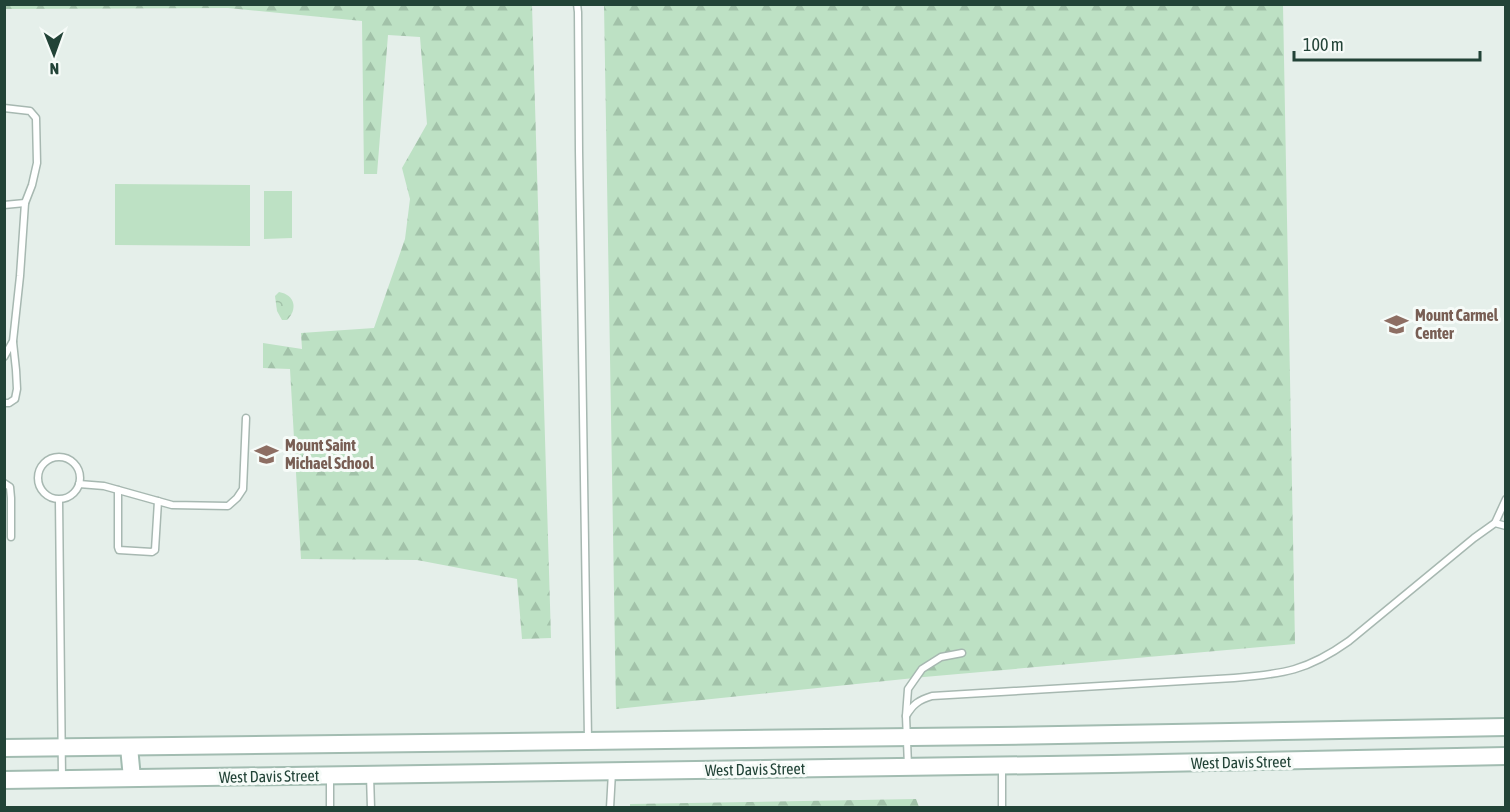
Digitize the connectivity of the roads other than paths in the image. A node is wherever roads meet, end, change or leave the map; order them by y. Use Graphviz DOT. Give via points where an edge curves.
graph roads {
  1 [pos="577,4"];
  2 [pos="4,108"];
  3 [pos="25,203"];
  4 [pos="4,205"];
  5 [pos="13,342"];
  6 [pos="4,357"];
  7 [pos="4,402"];
  8 [pos="246,418"];
  9 [pos="4,483"];
  10 [pos="79,484"];
  11 [pos="118,490"];
  12 [pos="1506,499"];
  13 [pos="59,500"];
  14 [pos="158,501"];
  15 [pos="1496,523"];
  16 [pos="1506,526"];
  17 [pos="11,537"];
  18 [pos="962,653"];
  19 [pos="906,716"];
  20 [pos="1506,727"];
  21 [pos="906,737"];
  22 [pos="588,741"];
  23 [pos="129,747"];
  24 [pos="4,748"];
  25 [pos="61,748"];
  26 [pos="1506,756"];
  27 [pos="1002,766"];
  28 [pos="908,767"];
  29 [pos="612,771"];
  30 [pos="330,775"];
  31 [pos="370,775"];
  32 [pos="132,778"];
  33 [pos="62,779"];
  34 [pos="4,780"];
  35 [pos="330,807"];
  36 [pos="371,807"];
  37 [pos="610,807"];
  38 [pos="1002,807"];
  1 -- 22 [label="lane"];
  2 -- 3 [label="lane" via="30,111 36,118 37,163"];
  3 -- 4 [label="lane"];
  3 -- 5 [label="lane"];
  5 -- 6 [label="lane"];
  5 -- 7 [label="lane" via="17,389 15,399"];
  8 -- 14 [label="lane" via="243,489 237,498 228,506"];
  9 -- 17 [label="lane" via="10,488"];
  10 -- 11 [label="lane"];
  10 -- 13 [label="lane" via="72,495"];
  10 -- 13 [label="lane" via="79,471 70,460 57,457 44,463 39,469 38,483 46,496"];
  11 -- 14 [label="lane"];
  11 -- 14 [label="lane" via="119,550 155,550"];
  12 -- 15 [label="lane"];
  13 -- 25 [label="lane"];
  15 -- 16 [label="lane"];
  15 -- 19 [label="lane" via="1349,642 1297,670 1234,678 932,696 919,700"];
  18 -- 19 [label="lane" via="941,657 922,669 908,689"];
  19 -- 21 [label="lane"];
  20 -- 21 [label="main road, West Davis Street"];
  21 -- 22 [label="main road, West Davis Street"];
  21 -- 28 [label="lane"];
  22 -- 23 [label="main road, West Davis Street"];
  23 -- 25 [label="main road, West Davis Street"];
  23 -- 32 [label="main road"];
  24 -- 25 [label="main road, West Davis Street"];
  25 -- 33 [label="lane"];
  26 -- 27 [label="main road, West Davis Street"];
  27 -- 28 [label="main road, West Davis Street"];
  27 -- 38 [label="lane"];
  28 -- 29 [label="main road, West Davis Street"];
  29 -- 31 [label="main road, West Davis Street"];
  29 -- 37 [label="lane"];
  30 -- 31 [label="main road, West Davis Street"];
  30 -- 32 [label="main road, West Davis Street"];
  30 -- 35 [label="lane"];
  31 -- 36 [label="lane"];
  32 -- 33 [label="main road, West Davis Street"];
  33 -- 34 [label="main road, West Davis Street"];
}
